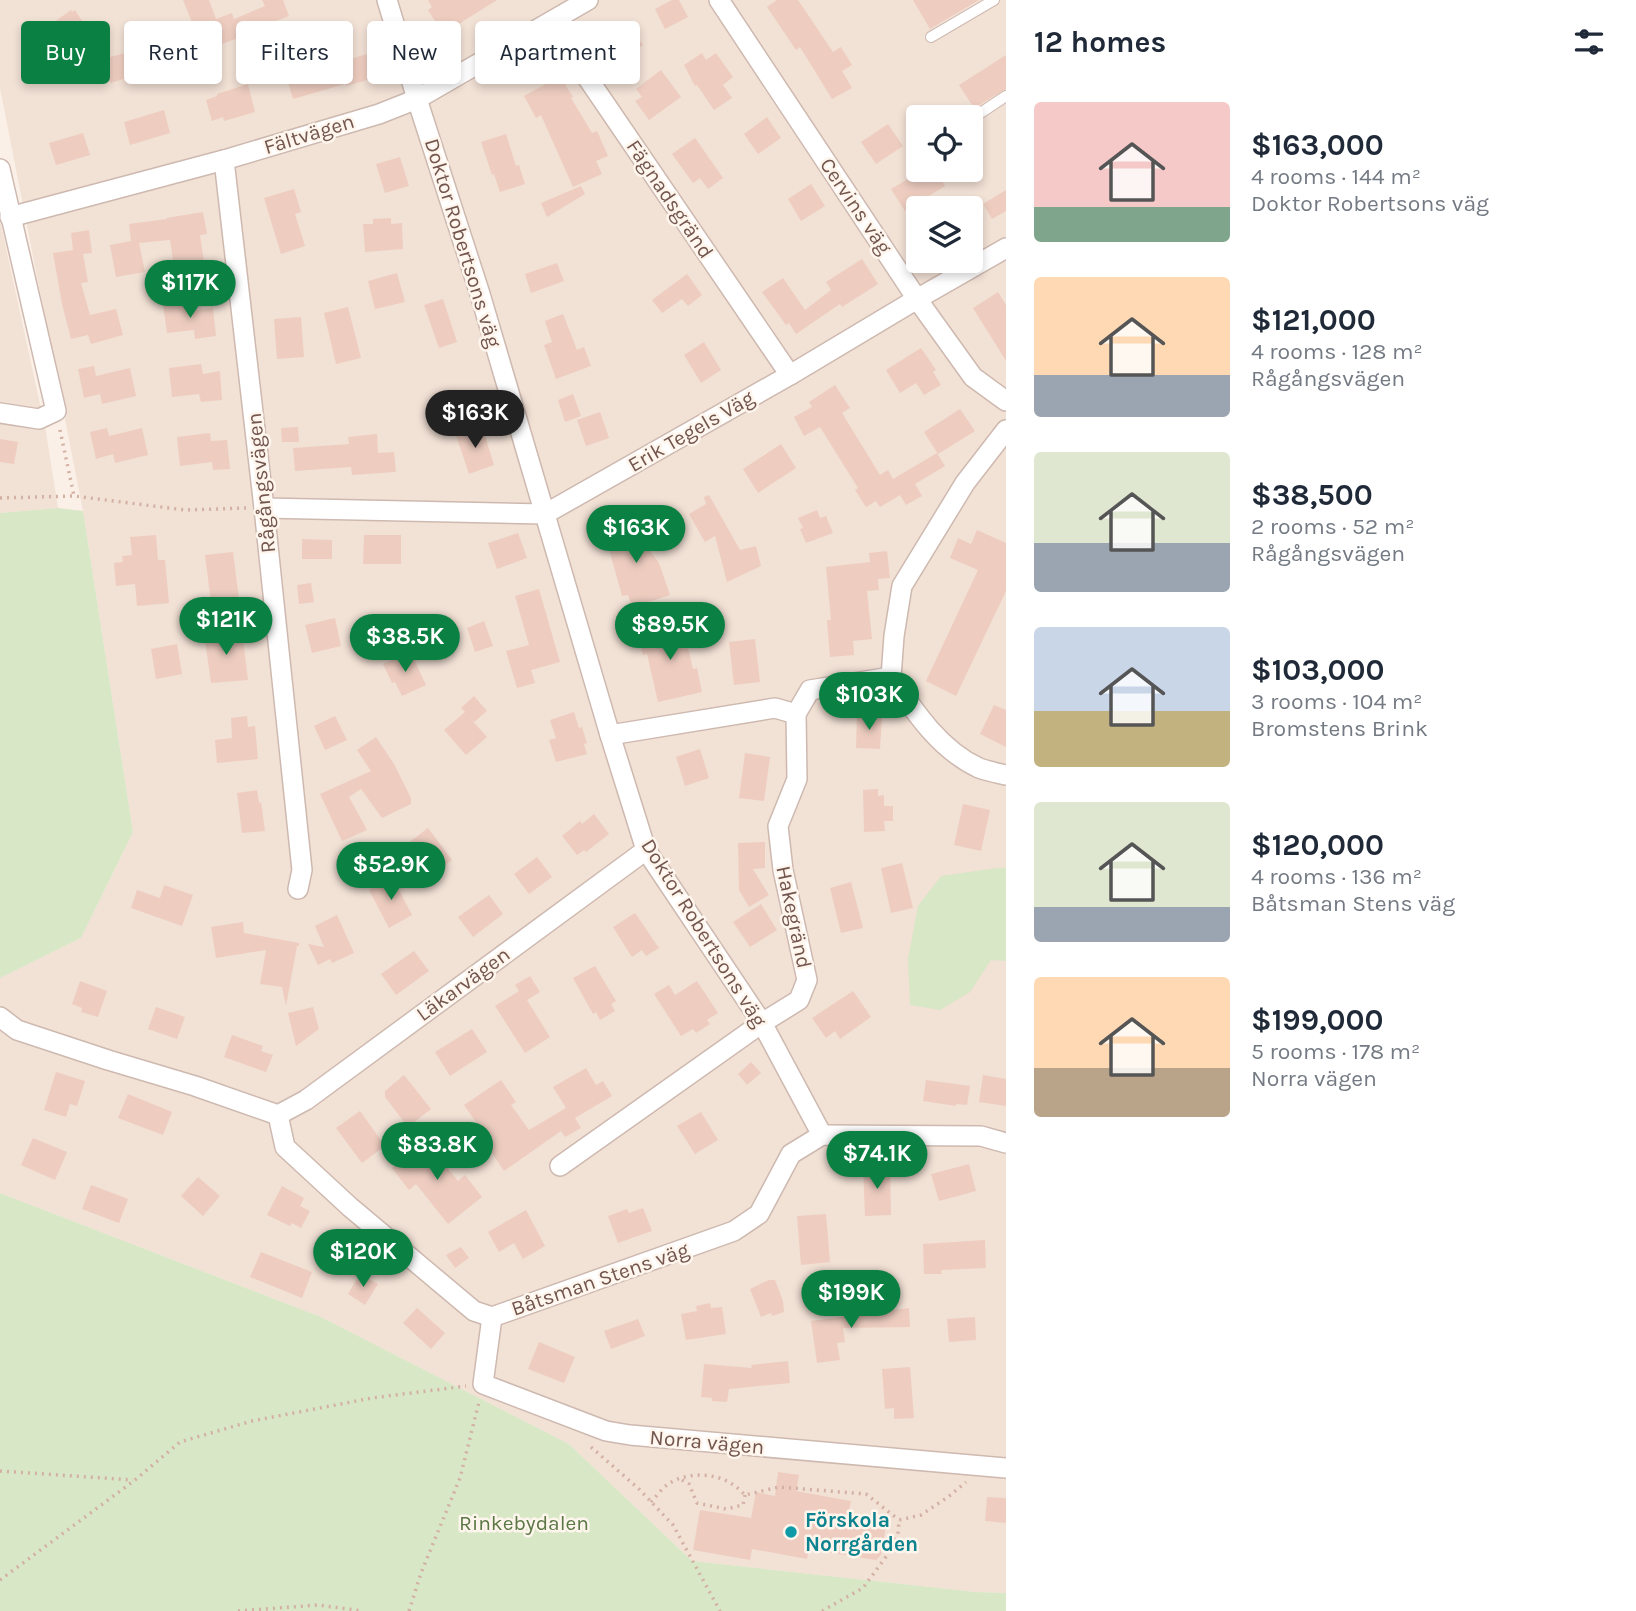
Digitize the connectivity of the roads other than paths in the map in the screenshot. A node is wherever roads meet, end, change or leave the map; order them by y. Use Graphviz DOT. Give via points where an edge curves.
graph roads {
  1 [pos="387,0"];
  2 [pos="588,0"];
  3 [pos="719,0"];
  4 [pos="993,0"];
  5 [pos="553,21"];
  6 [pos="931,37"];
  7 [pos="475,66"];
  8 [pos="592,84"];
  9 [pos="1006,96"];
  10 [pos="417,99"];
  11 [pos="983,111"];
  12 [pos="224,160"];
  13 [pos="0,169"];
  14 [pos="10,217"];
  15 [pos="1006,248"];
  16 [pos="917,299"];
  17 [pos="790,375"];
  18 [pos="1006,401"];
  19 [pos="0,413"];
  20 [pos="1006,430"];
  21 [pos="264,508"];
  22 [pos="545,514"];
  23 [pos="891,677"];
  24 [pos="796,714"];
  25 [pos="610,735"];
  26 [pos="1006,775"];
  27 [pos="646,850"];
  28 [pos="298,889"];
  29 [pos="0,1017"];
  30 [pos="762,1023"];
  31 [pos="278,1115"];
  32 [pos="822,1135"];
  33 [pos="1006,1143"];
  34 [pos="560,1166"];
  35 [pos="492,1317"];
  36 [pos="1006,1468"];
  1 -- 10 [label="street, Doktor Robertsons väg"];
  2 -- 5 [label="street, Fältvägen"];
  3 -- 16 [label="street, Cervins väg"];
  4 -- 6 [label="lane"];
  7 -- 10 [label="street, Fältvägen"];
  8 -- 17 [label="street, Fägnadsgränd"];
  9 -- 11 [label="lane"];
  10 -- 12 [label="street, Fältvägen"];
  10 -- 22 [label="street, Doktor Robertsons väg"];
  12 -- 14 [label="street, Fältvägen"];
  12 -- 21 [label="street, Rågångsvägen"];
  13 -- 14 [label="street"];
  14 -- 19 [label="street" via="56,411 39,419"];
  15 -- 16 [label="street, Erik Tegels Väg"];
  16 -- 17 [label="street, Erik Tegels Väg"];
  16 -- 18 [label="street, Cervins väg" via="973,377"];
  17 -- 22 [label="street, Erik Tegels Väg"];
  20 -- 23 [label="street" via="965,483 902,586"];
  21 -- 22 [label="street"];
  21 -- 28 [label="street, Rågångsvägen" via="302,870"];
  22 -- 25 [label="street, Doktor Robertsons väg"];
  23 -- 24 [label="street" via="810,690"];
  23 -- 26 [label="street" via="916,715 946,745 980,768"];
  24 -- 25 [label="street" via="775,708"];
  24 -- 30 [label="street, Hakegränd" via="797,779 778,826 807,980 799,1000"];
  25 -- 27 [label="street, Doktor Robertsons väg"];
  27 -- 30 [label="street, Doktor Robertsons väg"];
  27 -- 31 [label="street, Läkarvägen" via="306,1100"];
  29 -- 31 [label="street" via="17,1030"];
  30 -- 32 [label="street, Doktor Robertsons väg"];
  30 -- 34 [label="street, Hakegränd"];
  31 -- 35 [label="street, Båtsman Stens väg" via="285,1147 474,1311"];
  32 -- 33 [label="street" via="981,1136"];
  32 -- 35 [label="street, Båtsman Stens väg" via="791,1154 759,1214 734,1231"];
  35 -- 36 [label="street, Norra vägen" via="483,1384 606,1431"];
}
